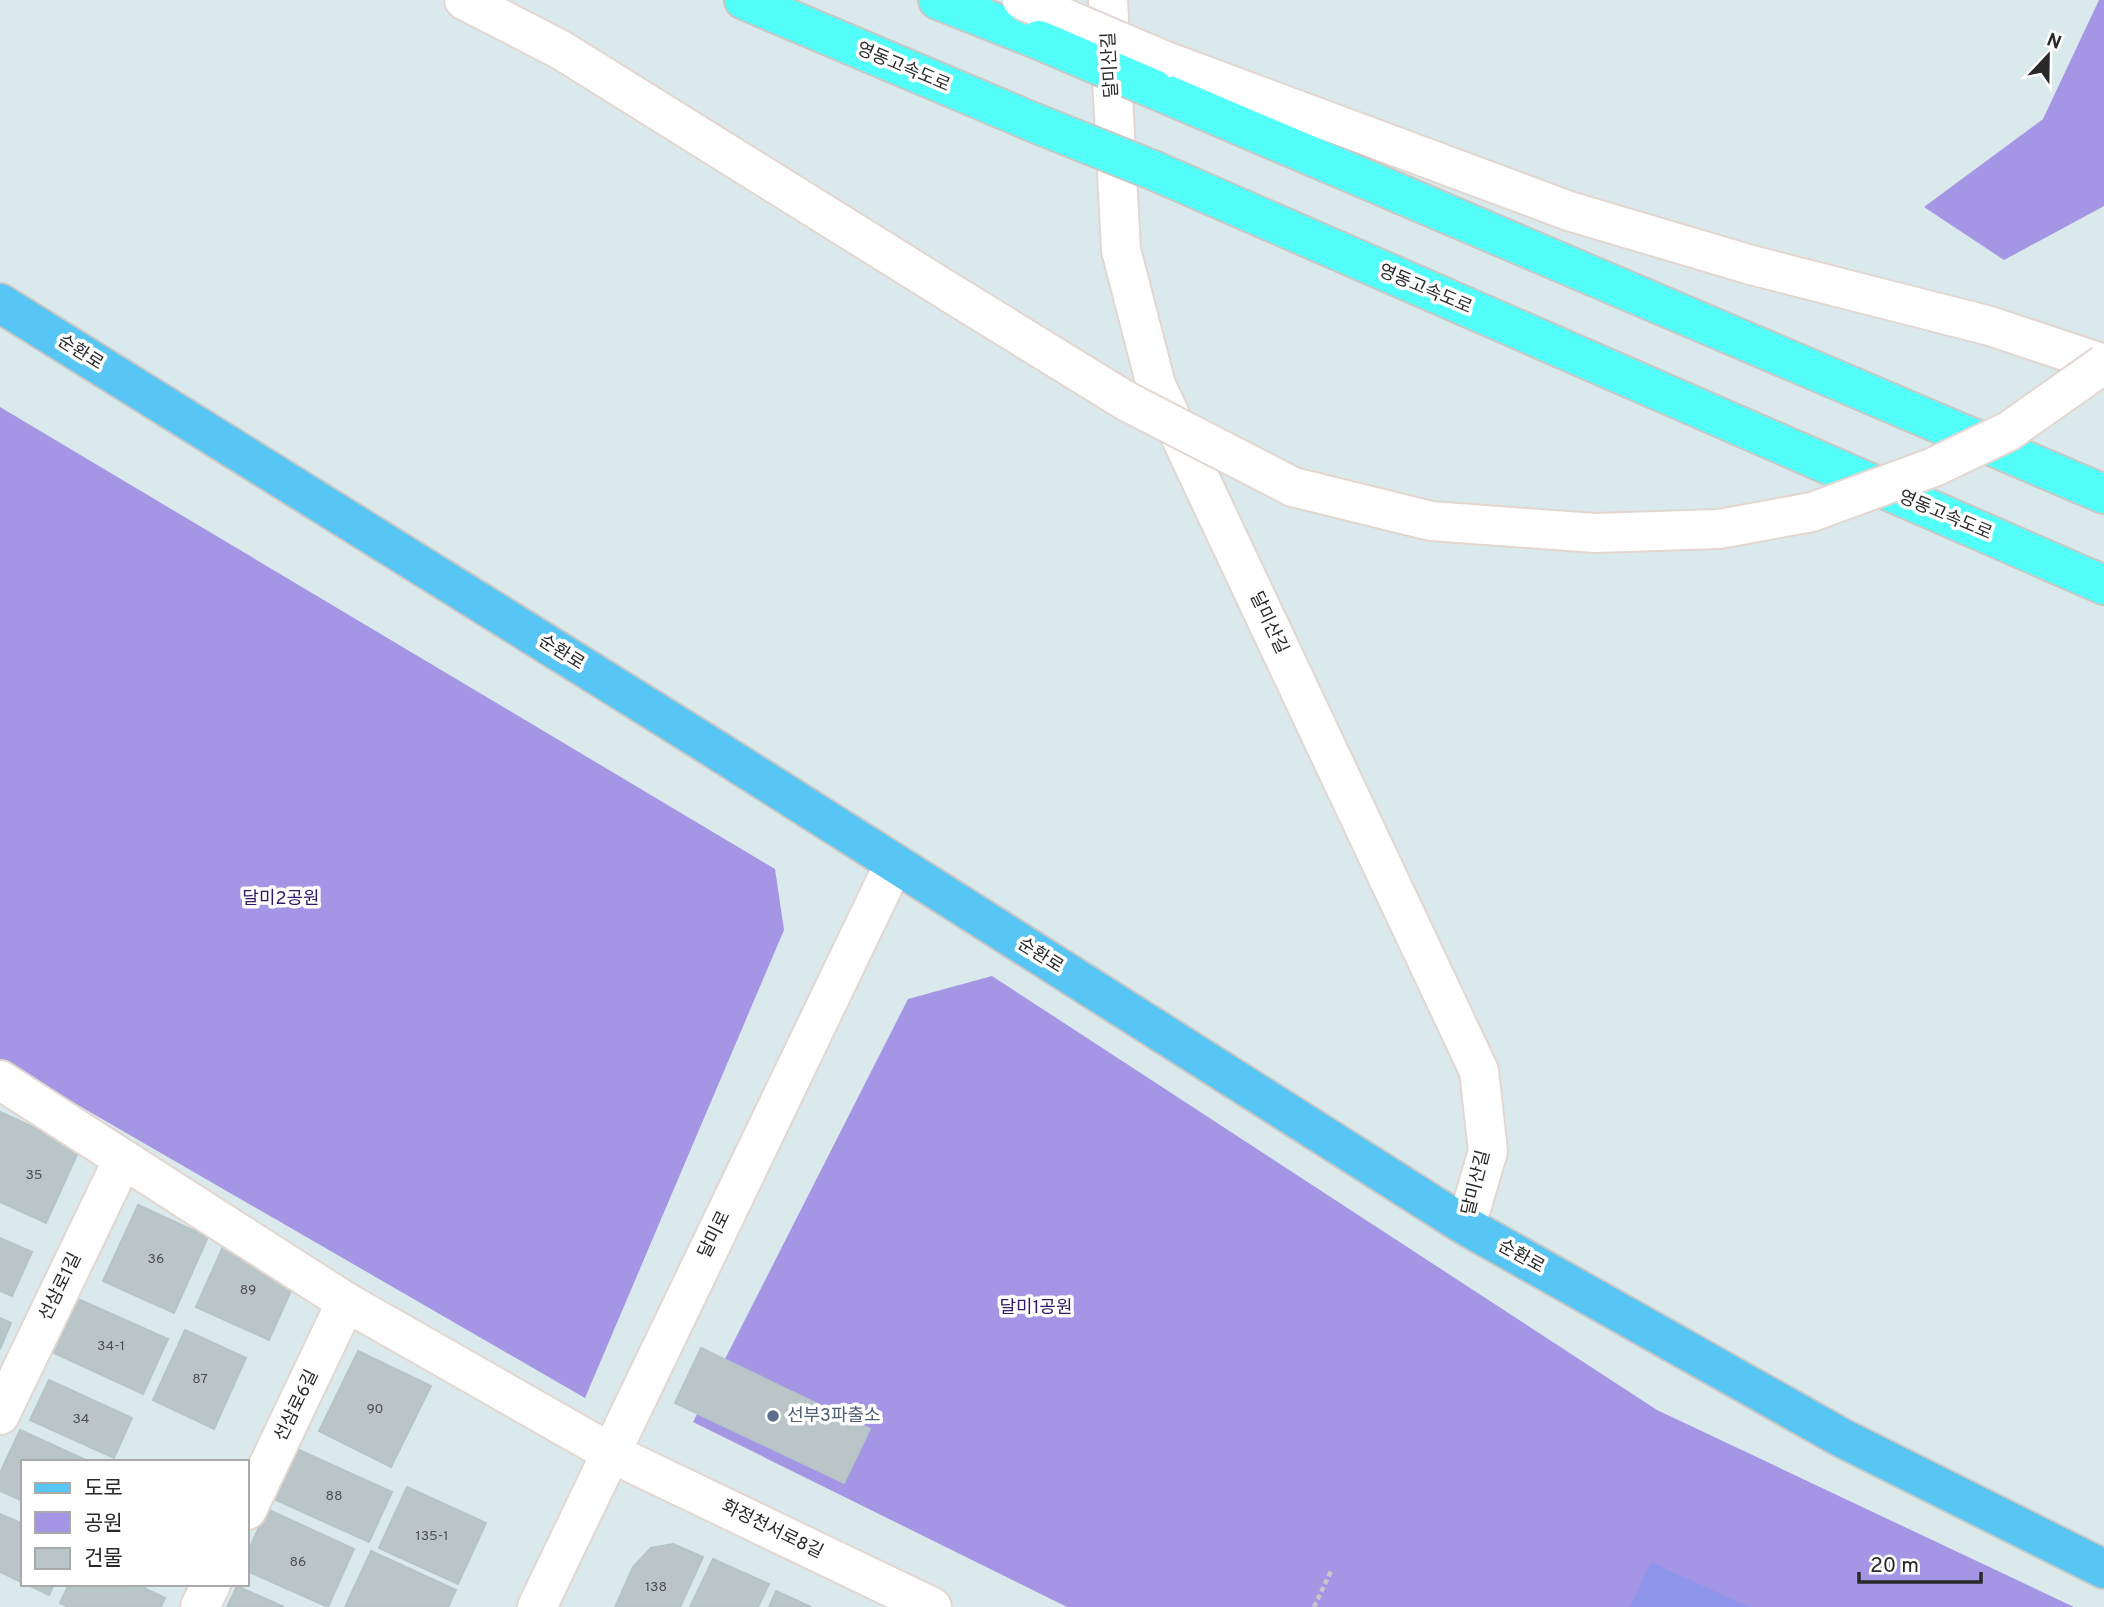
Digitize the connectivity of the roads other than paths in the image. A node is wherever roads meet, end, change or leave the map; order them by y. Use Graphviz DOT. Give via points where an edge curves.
graph roads {
  1 [pos="464,0"];
  2 [pos="744,0"];
  3 [pos="938,0"];
  4 [pos="1022,0"];
  5 [pos="1108,0"];
  6 [pos="1158,75"];
  7 [pos="0,303"];
  8 [pos="2104,364"];
  9 [pos="2104,494"];
  10 [pos="2104,585"];
  11 [pos="894,864"];
  12 [pos="0,1080"];
  13 [pos="122,1159"];
  14 [pos="1466,1226"];
  15 [pos="346,1302"];
  16 [pos="0,1415"];
  17 [pos="611,1453"];
  18 [pos="248,1508"];
  19 [pos="2104,1569"];
  20 [pos="210,1586"];
  21 [pos="200,1607"];
  22 [pos="537,1607"];
  23 [pos="932,1607"];
  1 -- 8 [label="street, bridge" via="561,50 1126,401 1293,487 1431,521 1595,533 1719,529 1812,512 1934,467 2009,431"];
  2 -- 10 [label="highway, 영동고속도로, bridge" via="1155,171"];
  3 -- 6 [label="highway, bridge" via="1039,40"];
  4 -- 6 [label="street, bridge"];
  5 -- 14 [label="street, 달미산길" via="1121,250 1156,385 1479,1071 1488,1151"];
  6 -- 8 [label="street" via="1569,211 1751,265 1990,326"];
  6 -- 9 [label="highway"];
  7 -- 11 [label="main road, 순환로"];
  11 -- 14 [label="main road, 순환로"];
  11 -- 17 [label="street, 달미로"];
  12 -- 13 [label="street, 화정천서로8길"];
  13 -- 15 [label="street, 화정천서로8길"];
  13 -- 16 [label="street, 선삼로1길"];
  14 -- 19 [label="main road, 순환로" via="1842,1438"];
  15 -- 17 [label="street, 화정천서로8길"];
  15 -- 18 [label="street, 선삼로6길"];
  17 -- 22 [label="street, 달미로"];
  17 -- 23 [label="street, 화정천서로8길"];
  20 -- 21 [label="street"];
}
